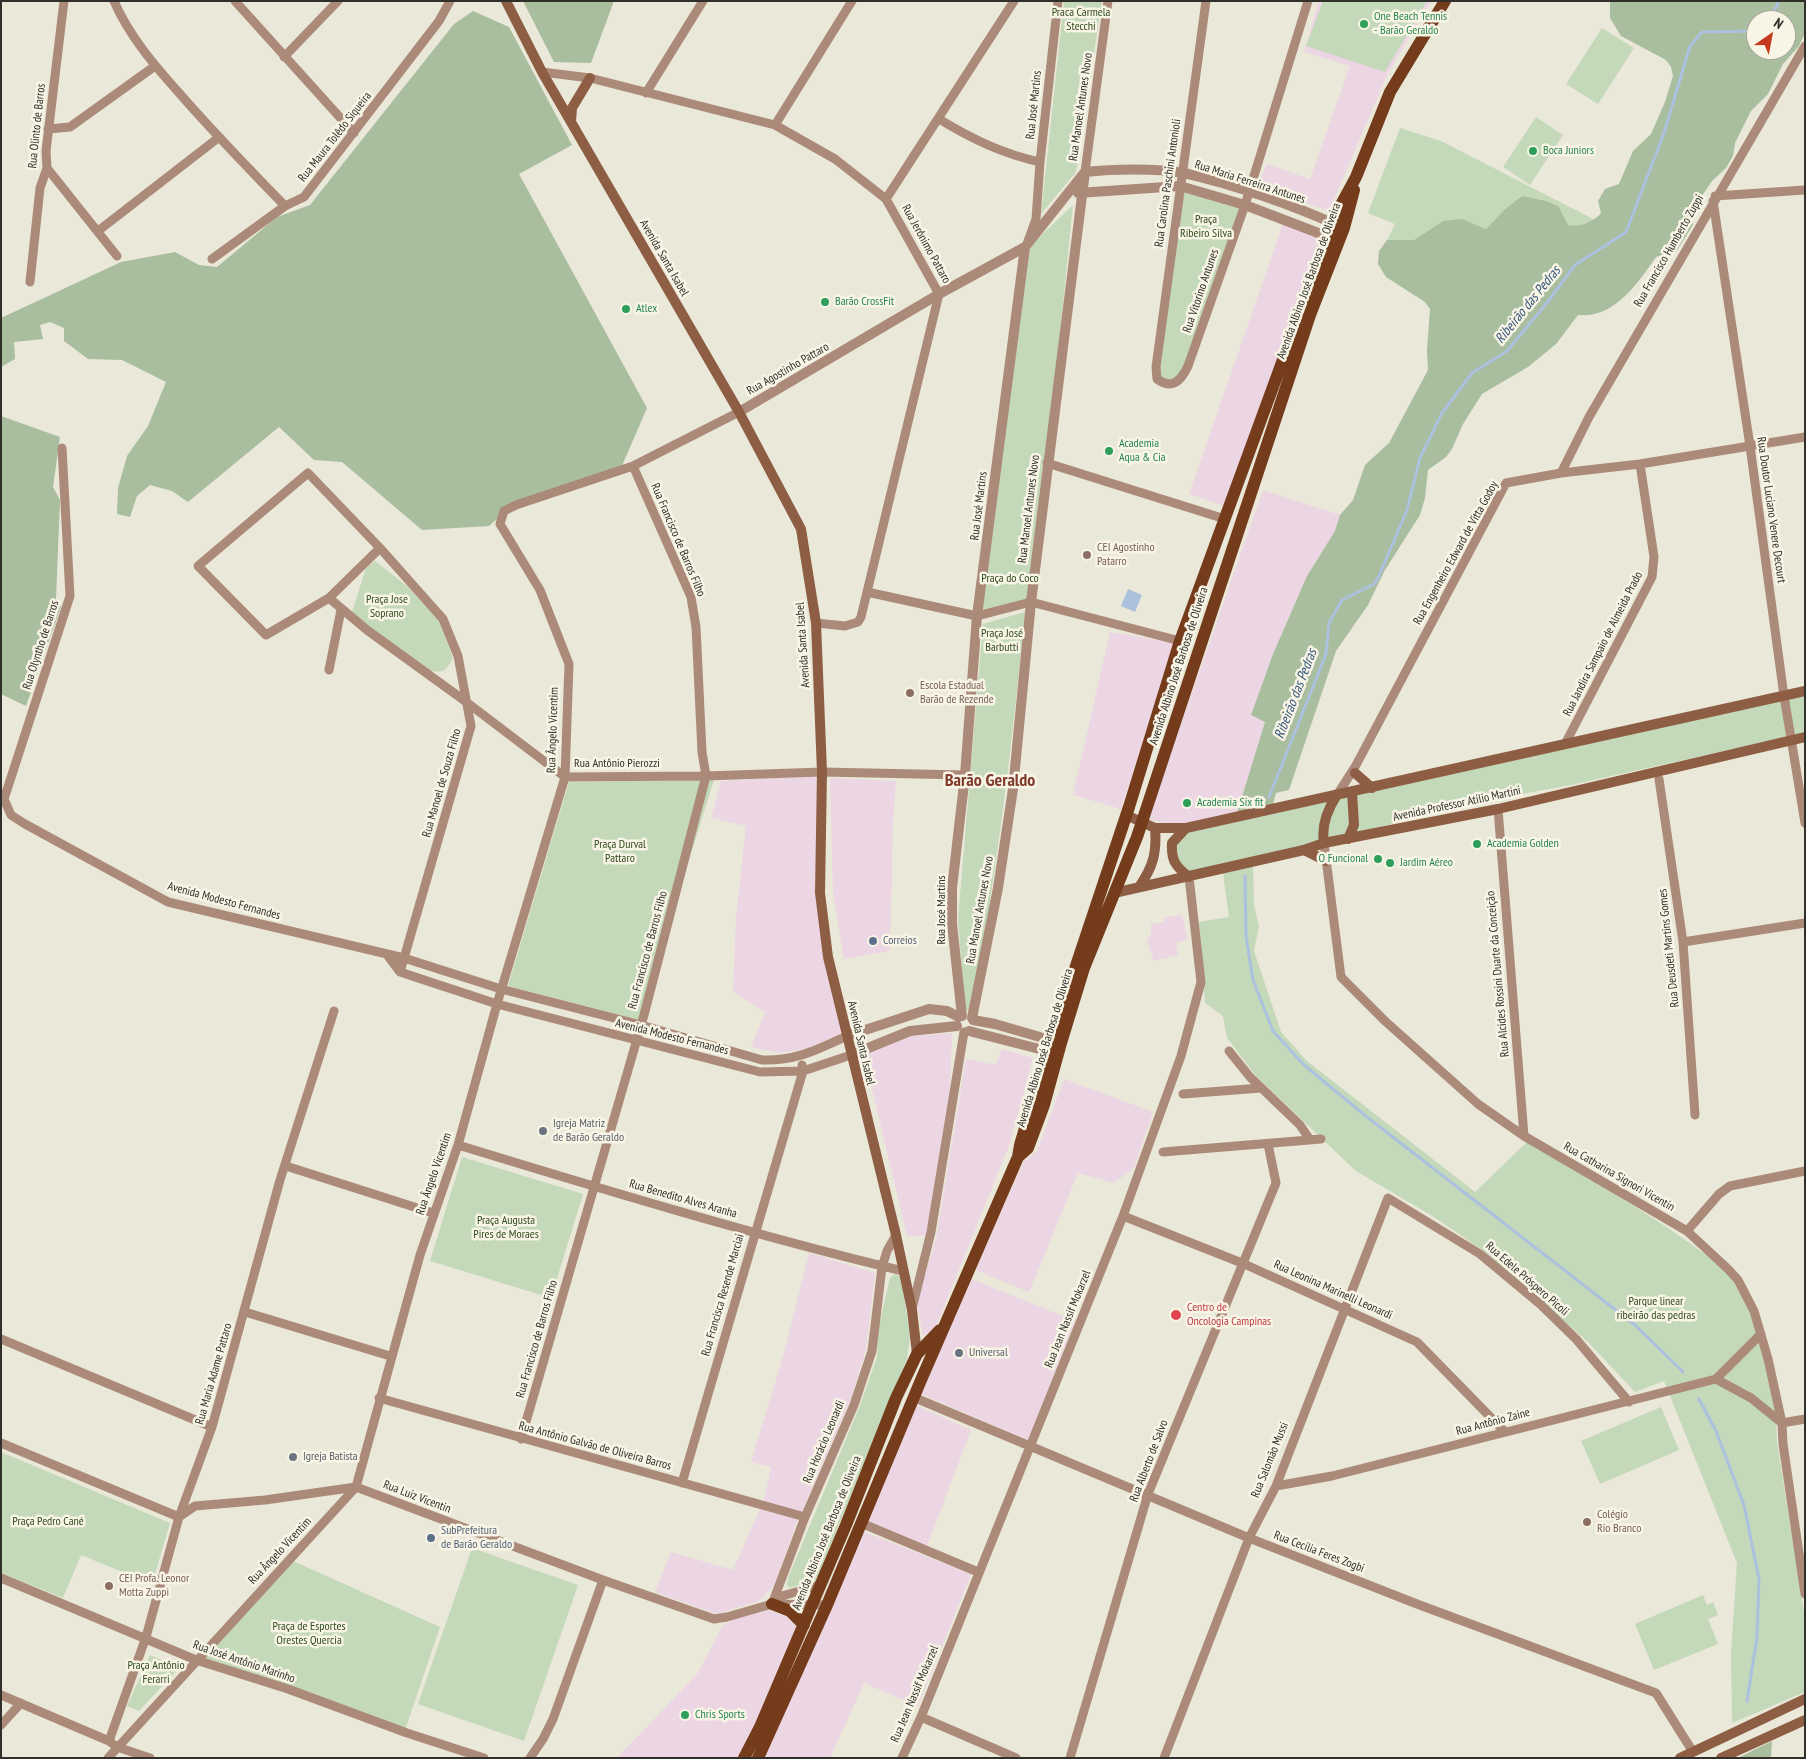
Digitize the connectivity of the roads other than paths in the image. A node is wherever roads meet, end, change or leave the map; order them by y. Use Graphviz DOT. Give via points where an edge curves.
graph roads {
  1 [pos="64,1"];
  2 [pos="114,1"];
  3 [pos="236,1"];
  4 [pos="338,1"];
  5 [pos="450,1"];
  6 [pos="506,1"];
  7 [pos="702,1"];
  8 [pos="852,1"];
  9 [pos="1014,1"];
  10 [pos="1058,1"];
  11 [pos="1108,1"];
  12 [pos="1206,1"];
  13 [pos="1308,1"];
  14 [pos="1445,1"];
  15 [pos="1805,46"];
  16 [pos="284,57"];
  17 [pos="156,66"];
  18 [pos="542,72"];
  19 [pos="590,78"];
  20 [pos="646,94"];
  21 [pos="939,119"];
  22 [pos="571,121"];
  23 [pos="775,125"];
  24 [pos="48,129"];
  25 [pos="354,133"];
  26 [pos="218,138"];
  27 [pos="1040,162"];
  28 [pos="47,168"];
  29 [pos="1085,172"];
  30 [pos="1182,173"];
  31 [pos="1180,186"];
  32 [pos="1805,190"];
  33 [pos="1083,191"];
  34 [pos="1247,192"];
  35 [pos="1068,196"];
  36 [pos="1714,198"];
  37 [pos="886,199"];
  38 [pos="1245,205"];
  39 [pos="284,206"];
  40 [pos="1338,226"];
  41 [pos="98,231"];
  42 [pos="1334,239"];
  43 [pos="1025,247"];
  44 [pos="117,256"];
  45 [pos="212,259"];
  46 [pos="30,282"];
  47 [pos="939,294"];
  48 [pos="1156,367"];
  49 [pos="739,412"];
  50 [pos="1805,437"];
  51 [pos="1750,446"];
  52 [pos="62,448"];
  53 [pos="1047,463"];
  54 [pos="1640,464"];
  55 [pos="633,466"];
  56 [pos="1561,473"];
  57 [pos="1225,519"];
  58 [pos="500,524"];
  59 [pos="380,548"];
  60 [pos="867,592"];
  61 [pos="329,598"];
  62 [pos="1031,602"];
  63 [pos="341,610"];
  64 [pos="978,616"];
  65 [pos="816,623"];
  66 [pos="1180,641"];
  67 [pos="329,670"];
  68 [pos="1805,691"];
  69 [pos="1784,696"];
  70 [pos="465,700"];
  71 [pos="1805,737"];
  72 [pos="1792,740"];
  73 [pos="1565,744"];
  74 [pos="1355,770"];
  75 [pos="822,772"];
  76 [pos="965,775"];
  77 [pos="706,776"];
  78 [pos="565,777"];
  79 [pos="1659,779"];
  80 [pos="1372,788"];
  81 [pos="1352,792"];
  82 [pos="1337,795"];
  83 [pos="1498,809"];
  84 [pos="11,815"];
  85 [pos="1126,815"];
  86 [pos="1142,823"];
  87 [pos="1805,823"];
  88 [pos="1155,828"];
  89 [pos="1186,828"];
  90 [pos="1348,839"];
  91 [pos="1324,842"];
  92 [pos="1113,850"];
  93 [pos="1304,850"];
  94 [pos="1326,862"];
  95 [pos="1121,873"];
  96 [pos="1189,877"];
  97 [pos="1139,887"];
  98 [pos="1128,890"];
  99 [pos="1114,893"];
  100 [pos="1805,923"];
  101 [pos="1683,942"];
  102 [pos="388,956"];
  103 [pos="404,958"];
  104 [pos="400,972"];
  105 [pos="501,989"];
  106 [pos="497,1004"];
  107 [pos="334,1011"];
  108 [pos="965,1023"];
  109 [pos="641,1025"];
  110 [pos="847,1036"];
  111 [pos="636,1041"];
  112 [pos="1055,1047"];
  113 [pos="1229,1052"];
  114 [pos="851,1055"];
  115 [pos="802,1057"];
  116 [pos="803,1071"];
  117 [pos="1261,1088"];
  118 [pos="1183,1094"];
  119 [pos="1695,1115"];
  120 [pos="1524,1136"];
  121 [pos="1322,1139"];
  122 [pos="1310,1140"];
  123 [pos="1268,1144"];
  124 [pos="458,1145"];
  125 [pos="1163,1152"];
  126 [pos="286,1166"];
  127 [pos="1805,1171"];
  128 [pos="595,1187"];
  129 [pos="1388,1198"];
  130 [pos="433,1213"];
  131 [pos="1122,1216"];
  132 [pos="1687,1231"];
  133 [pos="754,1232"];
  134 [pos="896,1235"];
  135 [pos="1242,1263"];
  136 [pos="882,1267"];
  137 [pos="904,1271"];
  138 [pos="1345,1308"];
  139 [pos="912,1310"];
  140 [pos="245,1312"];
  141 [pos="945,1326"];
  142 [pos="1761,1334"];
  143 [pos="1,1339"];
  144 [pos="917,1354"];
  145 [pos="390,1356"];
  146 [pos="1716,1379"];
  147 [pos="921,1380"];
  148 [pos="913,1397"];
  149 [pos="380,1398"];
  150 [pos="1629,1402"];
  151 [pos="1805,1419"];
  152 [pos="1782,1423"];
  153 [pos="212,1427"];
  154 [pos="1504,1431"];
  155 [pos="521,1439"];
  156 [pos="1,1443"];
  157 [pos="1031,1445"];
  158 [pos="682,1483"];
  159 [pos="1276,1486"];
  160 [pos="356,1487"];
  161 [pos="1148,1494"];
  162 [pos="179,1517"];
  163 [pos="805,1517"];
  164 [pos="861,1523"];
  165 [pos="1249,1538"];
  166 [pos="978,1572"];
  167 [pos="1,1578"];
  168 [pos="603,1580"];
  169 [pos="820,1585"];
  170 [pos="1805,1594"];
  171 [pos="772,1604"];
  172 [pos="812,1604"];
  173 [pos="826,1606"];
  174 [pos="804,1625"];
  175 [pos="146,1637"];
  176 [pos="196,1660"];
  177 [pos="1,1696"];
  178 [pos="1805,1699"];
  179 [pos="21,1704"];
  180 [pos="921,1717"];
  181 [pos="1805,1720"];
  182 [pos="1,1725"];
  183 [pos="109,1741"];
  184 [pos="118,1748"];
  185 [pos="1695,1755"];
  186 [pos="108,1758"];
  187 [pos="150,1758"];
  188 [pos="484,1758"];
  189 [pos="530,1758"];
  190 [pos="744,1758"];
  191 [pos="758,1758"];
  192 [pos="902,1758"];
  193 [pos="1016,1758"];
  194 [pos="1070,1758"];
  195 [pos="1164,1758"];
  196 [pos="1680,1758"];
  197 [pos="1721,1758"];
  1 -- 24 [label="street, Rua Olinto de Barros"];
  2 -- 17 [label="street" via="121,18"];
  3 -- 16 [label="street"];
  4 -- 16 [label="street"];
  5 -- 25 [label="street, Rua Maura Tolêdo Siqueira" via="440,21"];
  6 -- 18 [label="main road, Avenida Santa Isabel"];
  7 -- 20 [label="street"];
  8 -- 23 [label="street"];
  9 -- 21 [label="street"];
  10 -- 27 [label="street, Rua José Martins"];
  11 -- 29 [label="street, Rua Manoel Antunes Novo"];
  12 -- 30 [label="street, Rua Carolina Paschini Antonioli"];
  13 -- 34 [label="street, Rua Vitorino Antunes"];
  14 -- 40 [label="main road, Avenida Albino José Barbosa de Oliveira" via="1390,92"];
  15 -- 36 [label="street, Rua Francisco Humberto Zuppi"];
  16 -- 25 [label="street"];
  17 -- 24 [label="street" via="70,127"];
  17 -- 26 [label="street"];
  18 -- 19 [label="street, Rua Jerônimo Pattaro"];
  18 -- 22 [label="main road, Avenida Santa Isabel"];
  19 -- 20 [label="street, Rua Jerônimo Pattaro"];
  19 -- 22 [label="main road" via="572,108"];
  20 -- 23 [label="street, Rua Jerônimo Pattaro"];
  21 -- 27 [label="street" via="1011,156"];
  21 -- 37 [label="street"];
  22 -- 49 [label="main road, Avenida Santa Isabel"];
  23 -- 37 [label="street, Rua Jerônimo Pattaro" via="835,159"];
  24 -- 28 [label="street, Rua Olinto de Barros"];
  25 -- 39 [label="street, Rua Maura Tolêdo Siqueira" via="304,197"];
  26 -- 39 [label="street"];
  26 -- 41 [label="street"];
  27 -- 43 [label="street, Rua José Martins" via="1036,219"];
  28 -- 41 [label="street"];
  28 -- 46 [label="street, Rua Olinto de Barros" via="40,188"];
  29 -- 30 [label="street, Rua Maria Ferreirra Antunes"];
  29 -- 33 [label="street, Rua Manoel Antunes Novo"];
  29 -- 35 [label="street, Rua Agostinho Pattaro"];
  30 -- 31 [label="street, Rua Carolina Paschini Antonioli"];
  30 -- 34 [label="street, Rua Maria Ferreirra Antunes"];
  31 -- 33 [label="street, Rua Maria Ferreirra Antunes"];
  31 -- 38 [label="street, Rua Maria Ferreirra Antunes"];
  31 -- 48 [label="street, Rua Carolina Paschini Antonioli"];
  32 -- 36 [label="street"];
  33 -- 35 [label="street"];
  33 -- 53 [label="street, Rua Manoel Antunes Novo"];
  34 -- 38 [label="street, Rua Vitorino Antunes"];
  34 -- 40 [label="street, Rua Maria Ferreirra Antunes"];
  35 -- 43 [label="street, Rua Agostinho Pattaro"];
  36 -- 51 [label="street, Rua Doutor Luciano Venere Decourt"];
  36 -- 56 [label="street, Rua Francisco Humberto Zuppi" via="1589,417"];
  37 -- 47 [label="street, Rua Jerônimo Pattaro"];
  38 -- 42 [label="street, Rua Maria Ferreirra Antunes"];
  38 -- 48 [label="street, Rua Vitorino Antunes" via="1184,374 1176,384 1163,384 1157,379"];
  39 -- 45 [label="street, Rua Maura Tolêdo Siqueira"];
  40 -- 42 [label="main road, Avenida Albino José Barbosa de Oliveira"];
  41 -- 44 [label="street"];
  42 -- 57 [label="main road, Avenida Albino José Barbosa de Oliveira"];
  42 -- 86 [label="main road, Avenida Albino José Barbosa de Oliveira"];
  43 -- 47 [label="street, Rua Agostinho Pattaro"];
  43 -- 64 [label="street, Rua José Martins"];
  47 -- 49 [label="street, Rua Agostinho Pattaro"];
  47 -- 60 [label="street, Rua Jerônimo Pattaro"];
  49 -- 55 [label="street, Rua Agostinho Pattaro"];
  49 -- 65 [label="main road, Avenida Santa Isabel" via="801,528"];
  50 -- 51 [label="street, Rua Engenheiro Edward de Vitta Godoy"];
  51 -- 54 [label="street, Rua Engenheiro Edward de Vitta Godoy"];
  51 -- 69 [label="street, Rua Doutor Luciano Venere Decourt"];
  52 -- 84 [label="street, Rua Olyntho de Barros" via="70,596 4,799"];
  53 -- 57 [label="street"];
  53 -- 62 [label="street, Rua Manoel Antunes Novo"];
  54 -- 56 [label="street, Rua Engenheiro Edward de Vitta Godoy"];
  54 -- 73 [label="street, Rua Jandira Sampaio de Almeida Prado" via="1654,558 1652,577"];
  55 -- 58 [label="street, Rua Agostinho Pattaro" via="516,504 504,512"];
  55 -- 77 [label="street, Rua Francisco de Barros Filho" via="691,596"];
  56 -- 74 [label="street, Rua Engenheiro Edward de Vitta Godoy" via="1506,483"];
  57 -- 66 [label="main road, Avenida Albino José Barbosa de Oliveira"];
  58 -- 78 [label="street, Rua Ângelo Vicentim" via="540,590 569,664"];
  59 -- 61 [label="street"];
  59 -- 61 [label="street, Rua Manoel de Souza Filho" via="308,473 198,566 266,635"];
  59 -- 70 [label="street, Rua Manoel de Souza Filho" via="443,619 458,656"];
  60 -- 64 [label="street"];
  60 -- 65 [label="street, Rua Jerônimo Pattaro" via="858,622 844,626"];
  61 -- 63 [label="street, Rua Antônio Pierozzi"];
  62 -- 64 [label="street"];
  62 -- 66 [label="street"];
  62 -- 108 [label="street, Rua Manoel Antunes Novo" via="1013,789 998,888"];
  63 -- 67 [label="street"];
  63 -- 70 [label="street, Rua Antônio Pierozzi"];
  64 -- 76 [label="street, Rua José Martins"];
  65 -- 75 [label="main road, Avenida Santa Isabel"];
  66 -- 85 [label="main road, Avenida Albino José Barbosa de Oliveira"];
  68 -- 69 [label="main road"];
  69 -- 72 [label="street, Rua Doutor Luciano Venere Decourt"];
  69 -- 73 [label="main road"];
  70 -- 78 [label="street, Rua Antônio Pierozzi"];
  70 -- 103 [label="street, Rua Manoel de Souza Filho" via="471,726"];
  71 -- 72 [label="main road, Avenida Professor Atílio Martini"];
  72 -- 83 [label="main road, Avenida Professor Atílio Martini"];
  72 -- 87 [label="street, Rua Doutor Luciano Venere Decourt"];
  73 -- 80 [label="main road"];
  74 -- 80 [label="main road"];
  74 -- 81 [label="street, Rua Engenheiro Edward de Vitta Godoy"];
  74 -- 82 [label="street, Rua Engenheiro Edward de Vitta Godoy"];
  75 -- 76 [label="street, Rua Antônio Pierozzi"];
  75 -- 77 [label="street, Rua Antônio Pierozzi"];
  75 -- 110 [label="main road, Avenida Santa Isabel" via="820,893 828,956"];
  76 -- 108 [label="street, Rua José Martins" via="952,888 952,924"];
  77 -- 78 [label="street, Rua Antônio Pierozzi"];
  77 -- 109 [label="street, Rua Francisco de Barros Filho"];
  78 -- 105 [label="street, Rua Ângelo Vicentim"];
  79 -- 101 [label="street, Rua Deusdeti Martins Gomes"];
  80 -- 81 [label="main road"];
  81 -- 82 [label="main road"];
  81 -- 90 [label="main road" via="1354,826"];
  82 -- 89 [label="main road"];
  82 -- 91 [label="main road" via="1325,818"];
  83 -- 90 [label="main road, Avenida Professor Atílio Martini"];
  83 -- 120 [label="street, Rua Alcides Rossini Duarte da Conceição"];
  84 -- 102 [label="street, Avenida Modesto Fernandes" via="168,902"];
  85 -- 86 [label="main road"];
  85 -- 92 [label="main road, Avenida Albino José Barbosa de Oliveira"];
  86 -- 88 [label="main road"];
  86 -- 95 [label="main road, Avenida Albino José Barbosa de Oliveira"];
  88 -- 89 [label="main road"];
  88 -- 97 [label="main road" via="1153,864"];
  89 -- 96 [label="main road" via="1172,843 1172,859 1177,868"];
  90 -- 91 [label="main road, Avenida Professor Atílio Martini"];
  91 -- 93 [label="main road, Avenida Professor Atílio Martini"];
  91 -- 94 [label="street, Rua Catharina Signori Vicentin"];
  92 -- 95 [label="main road"];
  92 -- 112 [label="main road, Avenida Albino José Barbosa de Oliveira"];
  93 -- 94 [label="main road"];
  93 -- 96 [label="main road, Avenida Professor Atílio Martini"];
  94 -- 120 [label="street, Rua Catharina Signori Vicentin" via="1341,977 1384,1021 1478,1104"];
  95 -- 98 [label="main road"];
  95 -- 99 [label="main road, Avenida Albino José Barbosa de Oliveira"];
  96 -- 97 [label="main road, Avenida Professor Atílio Martini"];
  96 -- 131 [label="street, Rua Jean Nassif Mokarzel" via="1200,982 1180,1056"];
  97 -- 98 [label="main road, Avenida Professor Atílio Martini"];
  98 -- 99 [label="main road, Avenida Professor Atílio Martini"];
  99 -- 112 [label="main road, Avenida Albino José Barbosa de Oliveira"];
  100 -- 101 [label="street"];
  101 -- 119 [label="street, Rua Deusdeti Martins Gomes"];
  102 -- 103 [label="street, Avenida Modesto Fernandes"];
  102 -- 104 [label="street"];
  103 -- 104 [label="street, Rua Manoel de Souza Filho"];
  103 -- 105 [label="street, Avenida Modesto Fernandes"];
  104 -- 106 [label="street, Avenida Modesto Fernandes"];
  105 -- 106 [label="street, Rua Ângelo Vicentim"];
  105 -- 109 [label="street, Avenida Modesto Fernandes"];
  106 -- 111 [label="street, Avenida Modesto Fernandes"];
  106 -- 124 [label="street, Rua Ângelo Vicentim"];
  107 -- 126 [label="street, Rua Maria Adame Pattaro"];
  108 -- 110 [label="street, Avenida Modesto Fernandes" via="947,1011 929,1009"];
  108 -- 112 [label="street, Avenida Modesto Fernandes" via="995,1024"];
  108 -- 114 [label="street, Avenida Modesto Fernandes" via="910,1031"];
  108 -- 139 [label="street, Rua José Martins" via="931,1232"];
  109 -- 111 [label="street, Rua Francisco de Barros Filho"];
  109 -- 115 [label="street, Avenida Modesto Fernandes" via="762,1060"];
  110 -- 114 [label="main road, Avenida Santa Isabel"];
  110 -- 115 [label="street, Avenida Modesto Fernandes"];
  111 -- 116 [label="street, Avenida Modesto Fernandes" via="760,1072"];
  111 -- 128 [label="street, Rua Francisco de Barros Filho"];
  112 -- 141 [label="main road, Avenida Albino José Barbosa de Oliveira" via="1044,1105 1028,1148 1018,1157"];
  113 -- 117 [label="street"];
  114 -- 116 [label="street, Avenida Modesto Fernandes"];
  114 -- 134 [label="main road, Avenida Santa Isabel"];
  115 -- 116 [label="street, Rua Francisca Resende Marciai"];
  116 -- 133 [label="street, Rua Francisca Resende Marciai"];
  117 -- 118 [label="street"];
  117 -- 122 [label="street" via="1300,1124"];
  120 -- 132 [label="street, Rua Catharina Signori Vicentin"];
  121 -- 122 [label="street"];
  122 -- 123 [label="street"];
  123 -- 125 [label="street"];
  123 -- 135 [label="street, Rua Alberto de Salvo" via="1276,1183"];
  124 -- 128 [label="street, Rua Benedito Alves Aranha"];
  124 -- 130 [label="street, Rua Ângelo Vicentim"];
  126 -- 130 [label="street"];
  126 -- 140 [label="street, Rua Maria Adame Pattaro"];
  127 -- 132 [label="street" via="1730,1186"];
  128 -- 133 [label="street, Rua Benedito Alves Aranha"];
  128 -- 155 [label="street, Rua Francisco de Barros Filho"];
  129 -- 138 [label="street, Rua Salomão Mussi"];
  129 -- 150 [label="street, Rua Edele Próspero Picoli" via="1480,1254 1540,1304 1576,1339"];
  130 -- 145 [label="street, Rua Ângelo Vicentim"];
  131 -- 135 [label="street, Rua Leonina Marinelli Leonardi"];
  131 -- 157 [label="street, Rua Jean Nassif Mokarzel"];
  132 -- 142 [label="street, Rua Catharina Signori Vicentin" via="1738,1280 1754,1311"];
  133 -- 136 [label="street, Rua Benedito Alves Aranha"];
  133 -- 158 [label="street, Rua Francisca Resende Marciai"];
  134 -- 136 [label="street, Rua Horácio Leonardi" via="886,1251"];
  134 -- 137 [label="main road, Avenida Santa Isabel"];
  135 -- 138 [label="street, Rua Leonina Marinelli Leonardi"];
  135 -- 161 [label="street, Rua Alberto de Salvo"];
  136 -- 137 [label="street, Rua Benedito Alves Aranha"];
  136 -- 163 [label="street, Rua Horácio Leonardi" via="872,1350 854,1405"];
  137 -- 139 [label="main road, Avenida Santa Isabel"];
  138 -- 154 [label="street, Rua Leonina Marinelli Leonardi" via="1417,1342"];
  138 -- 159 [label="street, Rua Salomão Mussi"];
  139 -- 144 [label="main road, Avenida Santa Isabel"];
  140 -- 145 [label="street"];
  140 -- 153 [label="street, Rua Maria Adame Pattaro"];
  141 -- 144 [label="main road, Avenida Albino José Barbosa de Oliveira"];
  141 -- 147 [label="main road, Avenida Albino José Barbosa de Oliveira"];
  142 -- 146 [label="street"];
  142 -- 152 [label="street, Rua Catharina Signori Vicentin"];
  143 -- 153 [label="street"];
  144 -- 147 [label="main road"];
  144 -- 169 [label="main road, Avenida Albino José Barbosa de Oliveira"];
  145 -- 149 [label="street, Rua Ângelo Vicentim"];
  146 -- 150 [label="street, Rua Antônio Zaine"];
  146 -- 152 [label="street" via="1752,1398"];
  147 -- 148 [label="main road, Avenida Albino José Barbosa de Oliveira"];
  148 -- 157 [label="street, Rua Cecília Feres Zogbi"];
  148 -- 164 [label="main road, Avenida Albino José Barbosa de Oliveira"];
  149 -- 155 [label="street, Rua Antônio Galvão de Oliveira Barros"];
  149 -- 160 [label="street, Rua Ângelo Vicentim"];
  150 -- 154 [label="street, Rua Antônio Zaine"];
  151 -- 152 [label="street"];
  152 -- 170 [label="street, Rua Catharina Signori Vicentin" via="1782,1444"];
  153 -- 162 [label="street, Rua Maria Adame Pattaro"];
  154 -- 159 [label="street, Rua Antônio Zaine" via="1332,1476"];
  155 -- 158 [label="street, Rua Antônio Galvão de Oliveira Barros"];
  156 -- 162 [label="street"];
  157 -- 161 [label="street, Rua Cecília Feres Zogbi"];
  157 -- 166 [label="street, Rua Jean Nassif Mokarzel"];
  158 -- 163 [label="street, Rua Antônio Galvão de Oliveira Barros"];
  159 -- 165 [label="street, Rua Salomão Mussi"];
  160 -- 162 [label="street, Rua Luiz Vicentin" via="195,1506"];
  160 -- 168 [label="street, Rua Luiz Vicentin"];
  160 -- 176 [label="street, Rua Ângelo Vicentim"];
  161 -- 165 [label="street, Rua Cecília Feres Zogbi"];
  161 -- 194 [label="street, Rua Alberto de Salvo"];
  162 -- 175 [label="street, Rua Maria Adame Pattaro"];
  163 -- 171 [label="street, Rua Horácio Leonardi"];
  164 -- 166 [label="street"];
  164 -- 173 [label="main road, Avenida Albino José Barbosa de Oliveira"];
  165 -- 185 [label="street, Rua Cecília Feres Zogbi" via="1656,1693"];
  165 -- 195 [label="street, Rua Salomão Mussi"];
  166 -- 180 [label="street, Rua Jean Nassif Mokarzel"];
  167 -- 175 [label="street, Rua José Antônio Marinho"];
  168 -- 171 [label="street, Rua Luiz Vicentin" via="714,1619"];
  168 -- 189 [label="street" via="552,1719"];
  169 -- 171 [label="street" via="782,1596"];
  169 -- 172 [label="main road, Avenida Albino José Barbosa de Oliveira"];
  171 -- 172 [label="street, Rua Luiz Vicentin"];
  171 -- 174 [label="main road" via="790,1612"];
  172 -- 173 [label="street, Rua Luiz Vicentin"];
  172 -- 174 [label="main road, Avenida Albino José Barbosa de Oliveira"];
  173 -- 191 [label="main road, Avenida Albino José Barbosa de Oliveira"];
  174 -- 190 [label="main road, Avenida Albino José Barbosa de Oliveira"];
  175 -- 176 [label="street, Rua José Antônio Marinho"];
  175 -- 183 [label="street, Rua Maria Adame Pattaro"];
  176 -- 184 [label="street, Rua Ângelo Vicentim"];
  176 -- 188 [label="street, Rua José Antônio Marinho"];
  177 -- 179 [label="street"];
  178 -- 185 [label="main road"];
  179 -- 182 [label="street"];
  179 -- 183 [label="street"];
  180 -- 192 [label="street, Rua Jean Nassif Mokarzel"];
  180 -- 193 [label="street"];
  181 -- 197 [label="main road"];
  183 -- 184 [label="street"];
  184 -- 186 [label="street, Rua Ângelo Vicentim"];
  184 -- 187 [label="street"];
  185 -- 196 [label="main road"];
}
